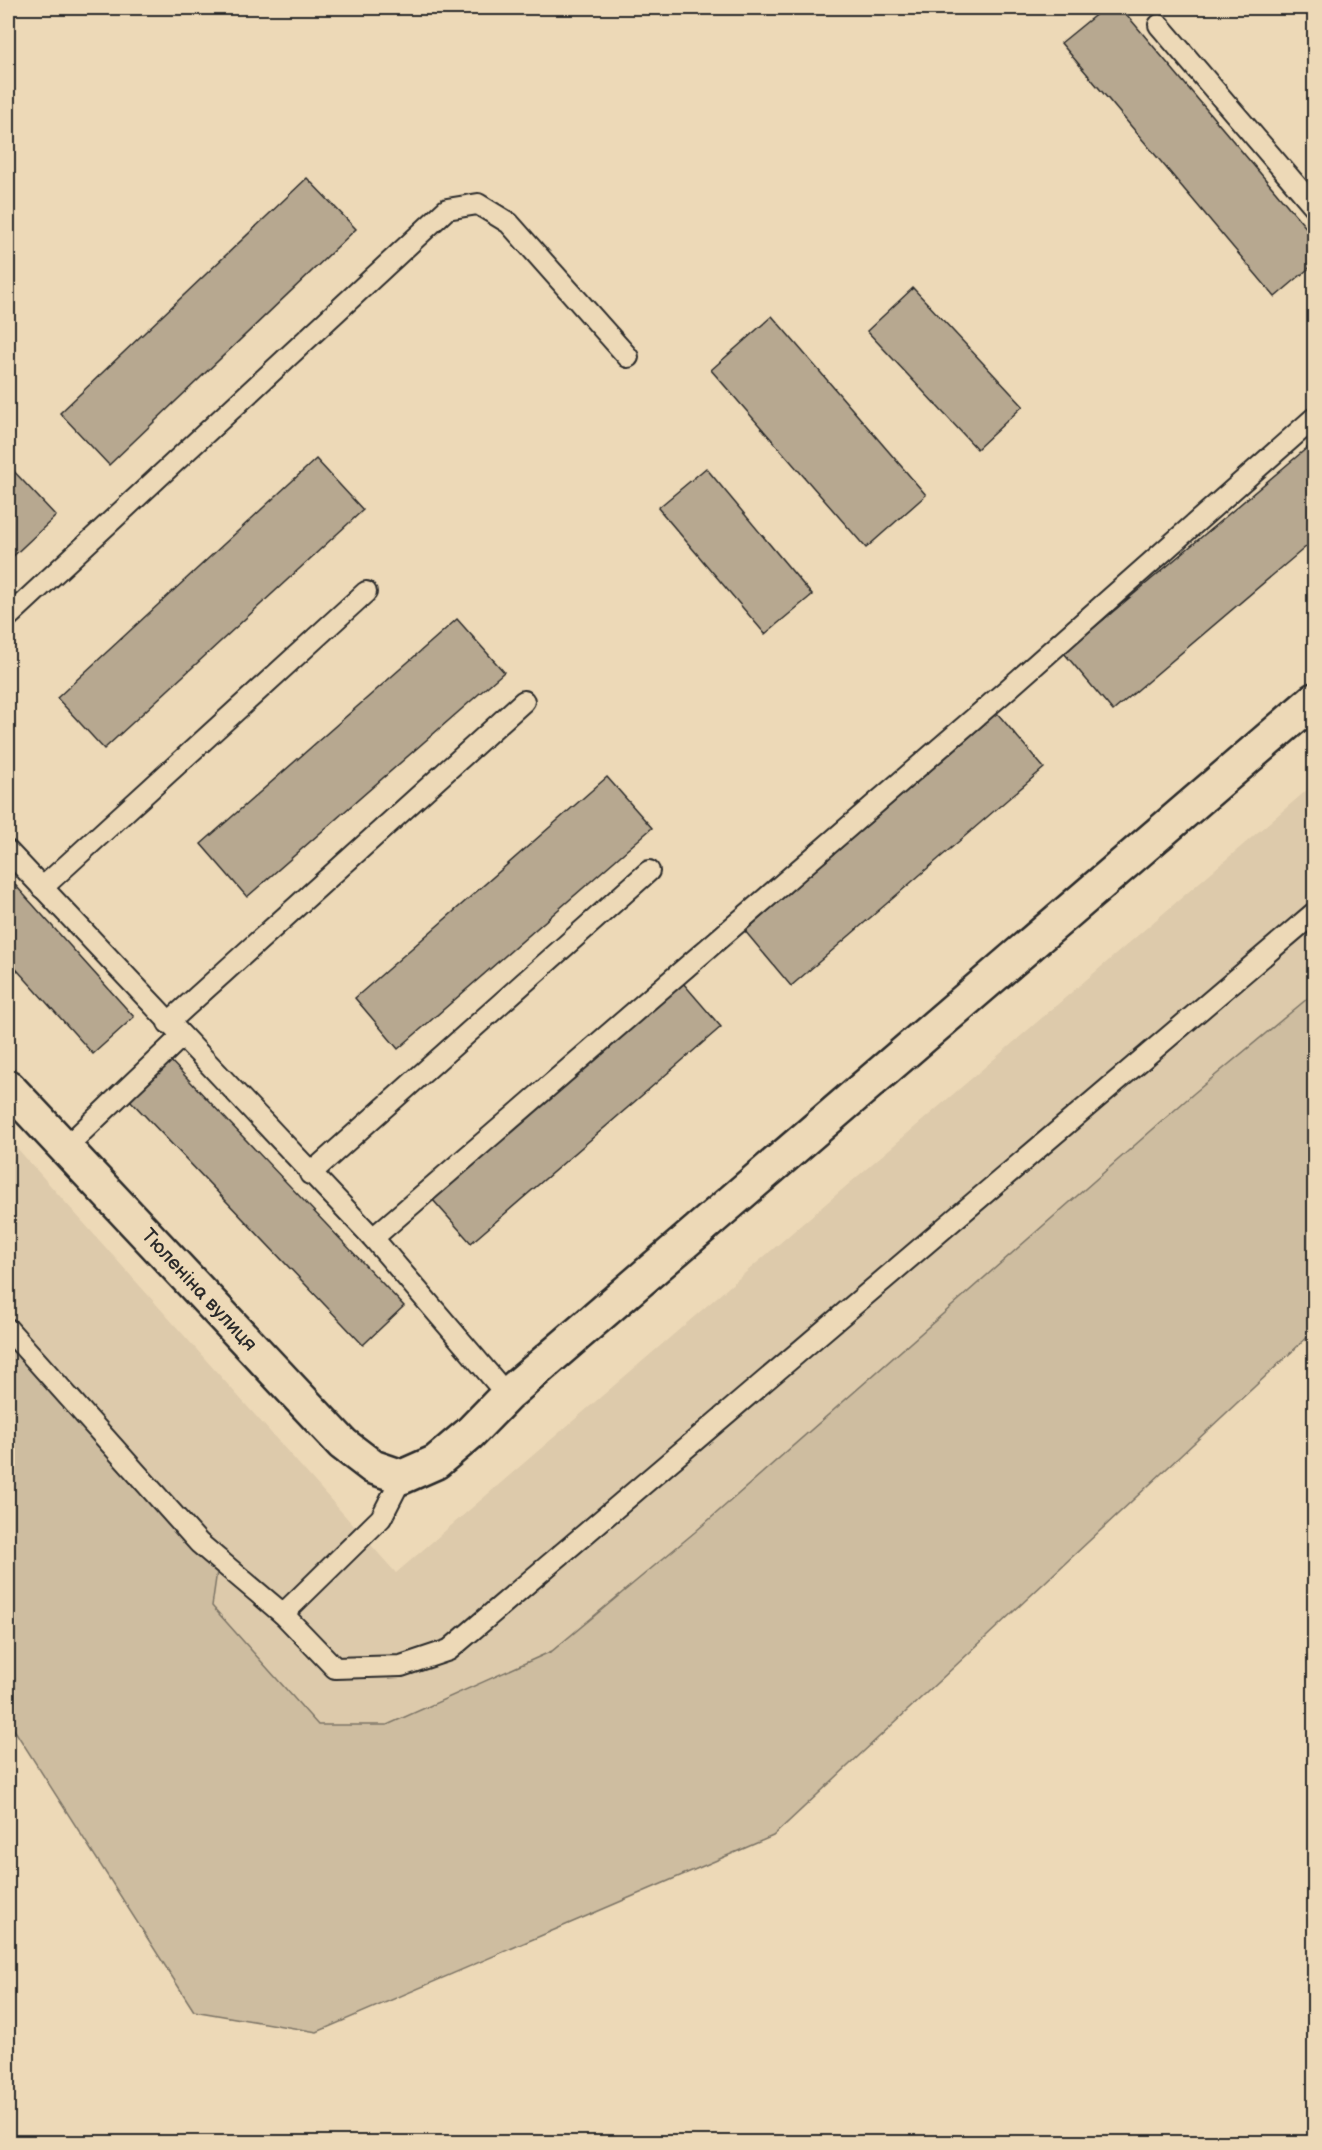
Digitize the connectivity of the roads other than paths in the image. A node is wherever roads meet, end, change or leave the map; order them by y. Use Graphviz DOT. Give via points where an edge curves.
graph roads {
  1 [pos="1159,25"];
  2 [pos="1314,206"];
  3 [pos="628,357"];
  4 [pos="1314,418"];
  5 [pos="366,592"];
  6 [pos="8,617"];
  7 [pos="1314,700"];
  8 [pos="524,701"];
  9 [pos="8,851"];
  10 [pos="649,872"];
  11 [pos="42,888"];
  12 [pos="1314,914"];
  13 [pos="174,1030"];
  14 [pos="8,1087"];
  15 [pos="65,1148"];
  16 [pos="310,1174"];
  17 [pos="373,1238"];
  18 [pos="8,1329"];
  19 [pos="507,1395"];
  20 [pos="402,1477"];
  21 [pos="283,1614"];
  1 -- 2 [label="lane"];
  3 -- 6 [label="lane" via="509,223 478,204 447,209"];
  4 -- 17 [label="lane" via="1008,689"];
  5 -- 11 [label="lane"];
  7 -- 19 [label="street"];
  8 -- 13 [label="lane"];
  9 -- 11 [label="lane"];
  10 -- 16 [label="lane"];
  11 -- 13 [label="lane"];
  12 -- 21 [label="lane" via="449,1650 401,1666 335,1668"];
  13 -- 15 [label="lane"];
  13 -- 16 [label="lane"];
  14 -- 15 [label="street, Тюленіна вулиця"];
  15 -- 20 [label="street, Тюленіна вулиця" via="343,1444 373,1467"];
  16 -- 17 [label="lane"];
  17 -- 19 [label="lane"];
  18 -- 21 [label="lane" via="199,1544"];
  19 -- 20 [label="street" via="436,1462"];
  20 -- 21 [label="lane" via="381,1518"];
}
